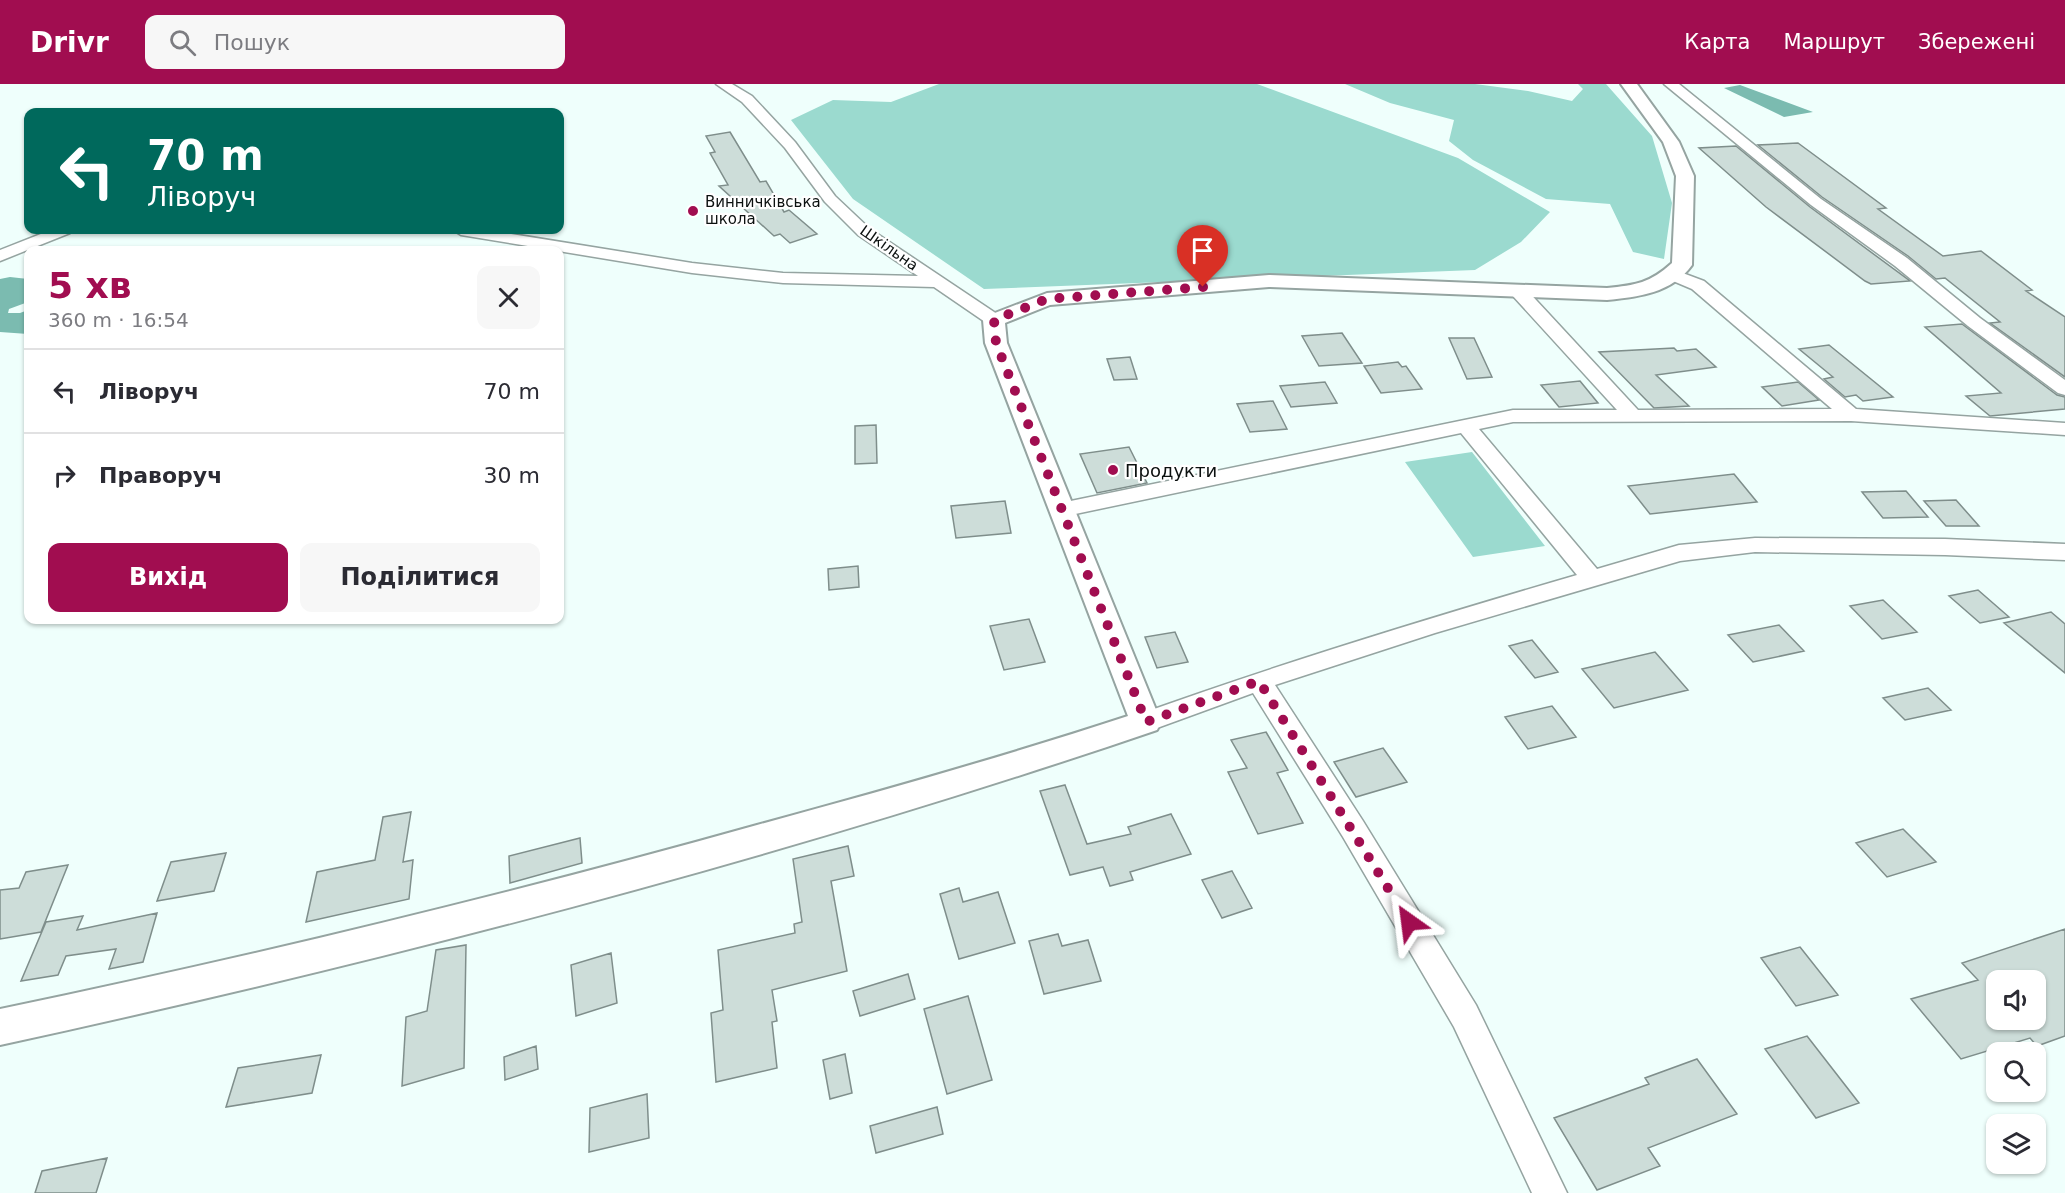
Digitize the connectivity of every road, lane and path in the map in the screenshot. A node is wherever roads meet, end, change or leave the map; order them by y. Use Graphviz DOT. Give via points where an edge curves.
graph roads {
  1 [pos="723,84"];
  2 [pos="1629,84"];
  3 [pos="1671,84"];
  4 [pos="54,234"];
  5 [pos="485,234"];
  6 [pos="24,246"];
  7 [pos="25,246"];
  8 [pos="558,246"];
  9 [pos="564,247"];
  10 [pos="0,256"];
  11 [pos="1672,274"];
  12 [pos="940,282"];
  13 [pos="1518,291"];
  14 [pos="994,320"];
  15 [pos="2065,389"];
  16 [pos="1632,415"];
  17 [pos="1851,415"];
  18 [pos="1467,427"];
  19 [pos="2065,429"];
  20 [pos="1061,510"];
  21 [pos="2065,552"];
  22 [pos="1592,578"];
  23 [pos="1259,681"];
  24 [pos="1146,722"];
  25 [pos="0,1027"];
  26 [pos="1550,1193"];
  1 -- 12 [label="street, Шкільна" via="747,99 790,145 830,199 864,232"];
  2 -- 11 [label="street" via="1671,142 1685,176 1682,265"];
  3 -- 15 [label="street" via="1816,202 1901,262"];
  4 -- 7 [label="street"];
  5 -- 8 [label="street"];
  6 -- 10 [label="street"];
  9 -- 12 [label="street" via="783,278"];
  11 -- 13 [label="street" via="1663,284 1642,291"];
  11 -- 17 [label="street" via="1698,285"];
  12 -- 14 [label="street, Шкільна"];
  13 -- 14 [label="street" via="1269,282 1047,299"];
  13 -- 16 [label="street"];
  14 -- 20 [label="street" via="996,343"];
  16 -- 17 [label="street"];
  16 -- 18 [label="street" via="1513,416"];
  17 -- 19 [label="street"];
  18 -- 20 [label="street"];
  18 -- 22 [label="street"];
  20 -- 24 [label="street"];
  21 -- 22 [label="street" via="1755,545 1679,553"];
  22 -- 23 [label="street"];
  23 -- 24 [label="street"];
  23 -- 26 [label="street" via="1465,1016"];
  24 -- 25 [label="street" via="1024,763 606,883 178,990"];
}
